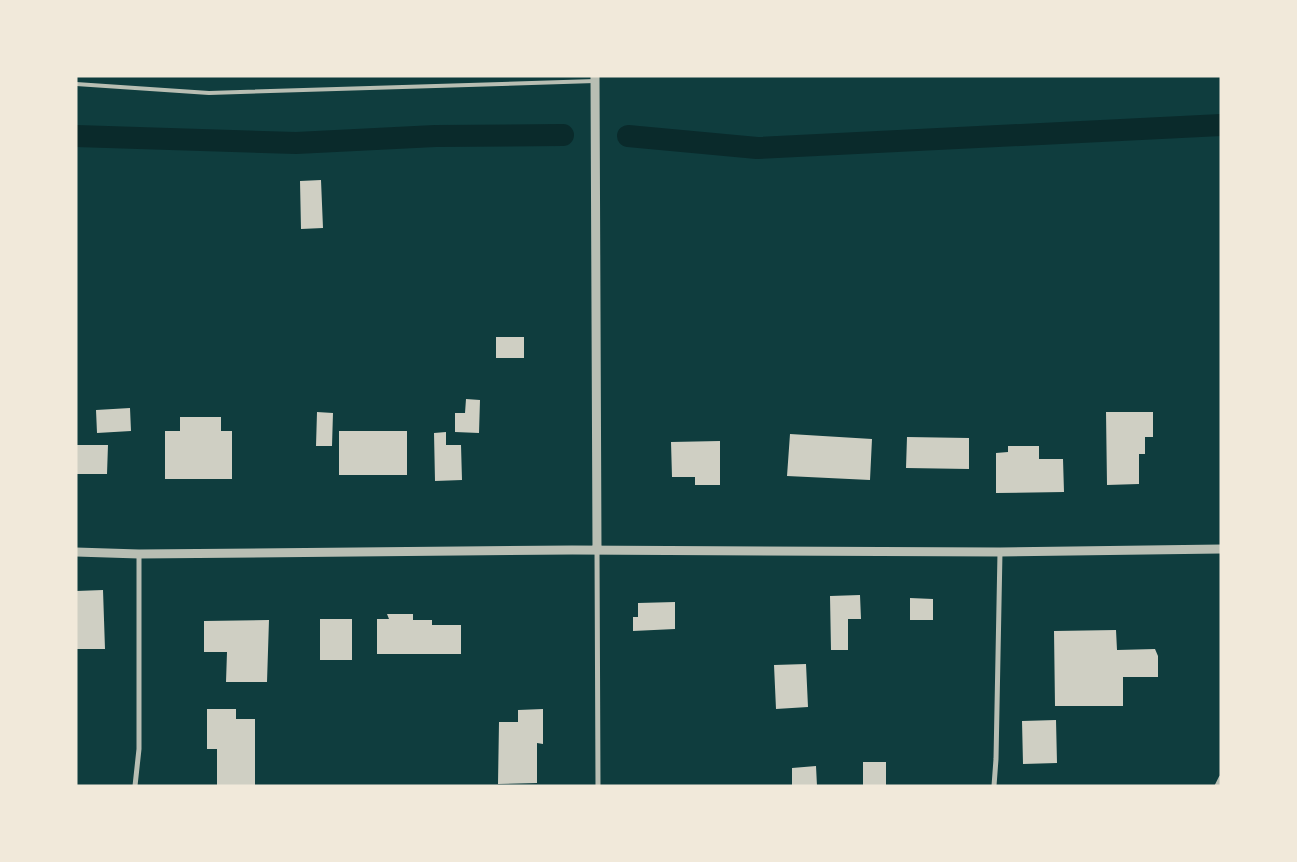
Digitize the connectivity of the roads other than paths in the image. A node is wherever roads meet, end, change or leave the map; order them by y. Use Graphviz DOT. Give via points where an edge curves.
graph roads {
  1 [pos="595,79"];
  2 [pos="76,84"];
  3 [pos="1221,549"];
  4 [pos="597,550"];
  5 [pos="76,552"];
  6 [pos="1000,552"];
  7 [pos="139,554"];
  8 [pos="1221,778"];
  9 [pos="135,786"];
  10 [pos="598,786"];
  11 [pos="994,786"];
  12 [pos="1217,786"];
  1 -- 2 [label="lane" via="209,93"];
  1 -- 4 [label="street"];
  3 -- 6 [label="street"];
  4 -- 6 [label="street"];
  4 -- 7 [label="street"];
  4 -- 10 [label="street"];
  5 -- 7 [label="street"];
  6 -- 11 [label="street"];
  7 -- 9 [label="street" via="139,749"];
  8 -- 12 [label="street"];
}
